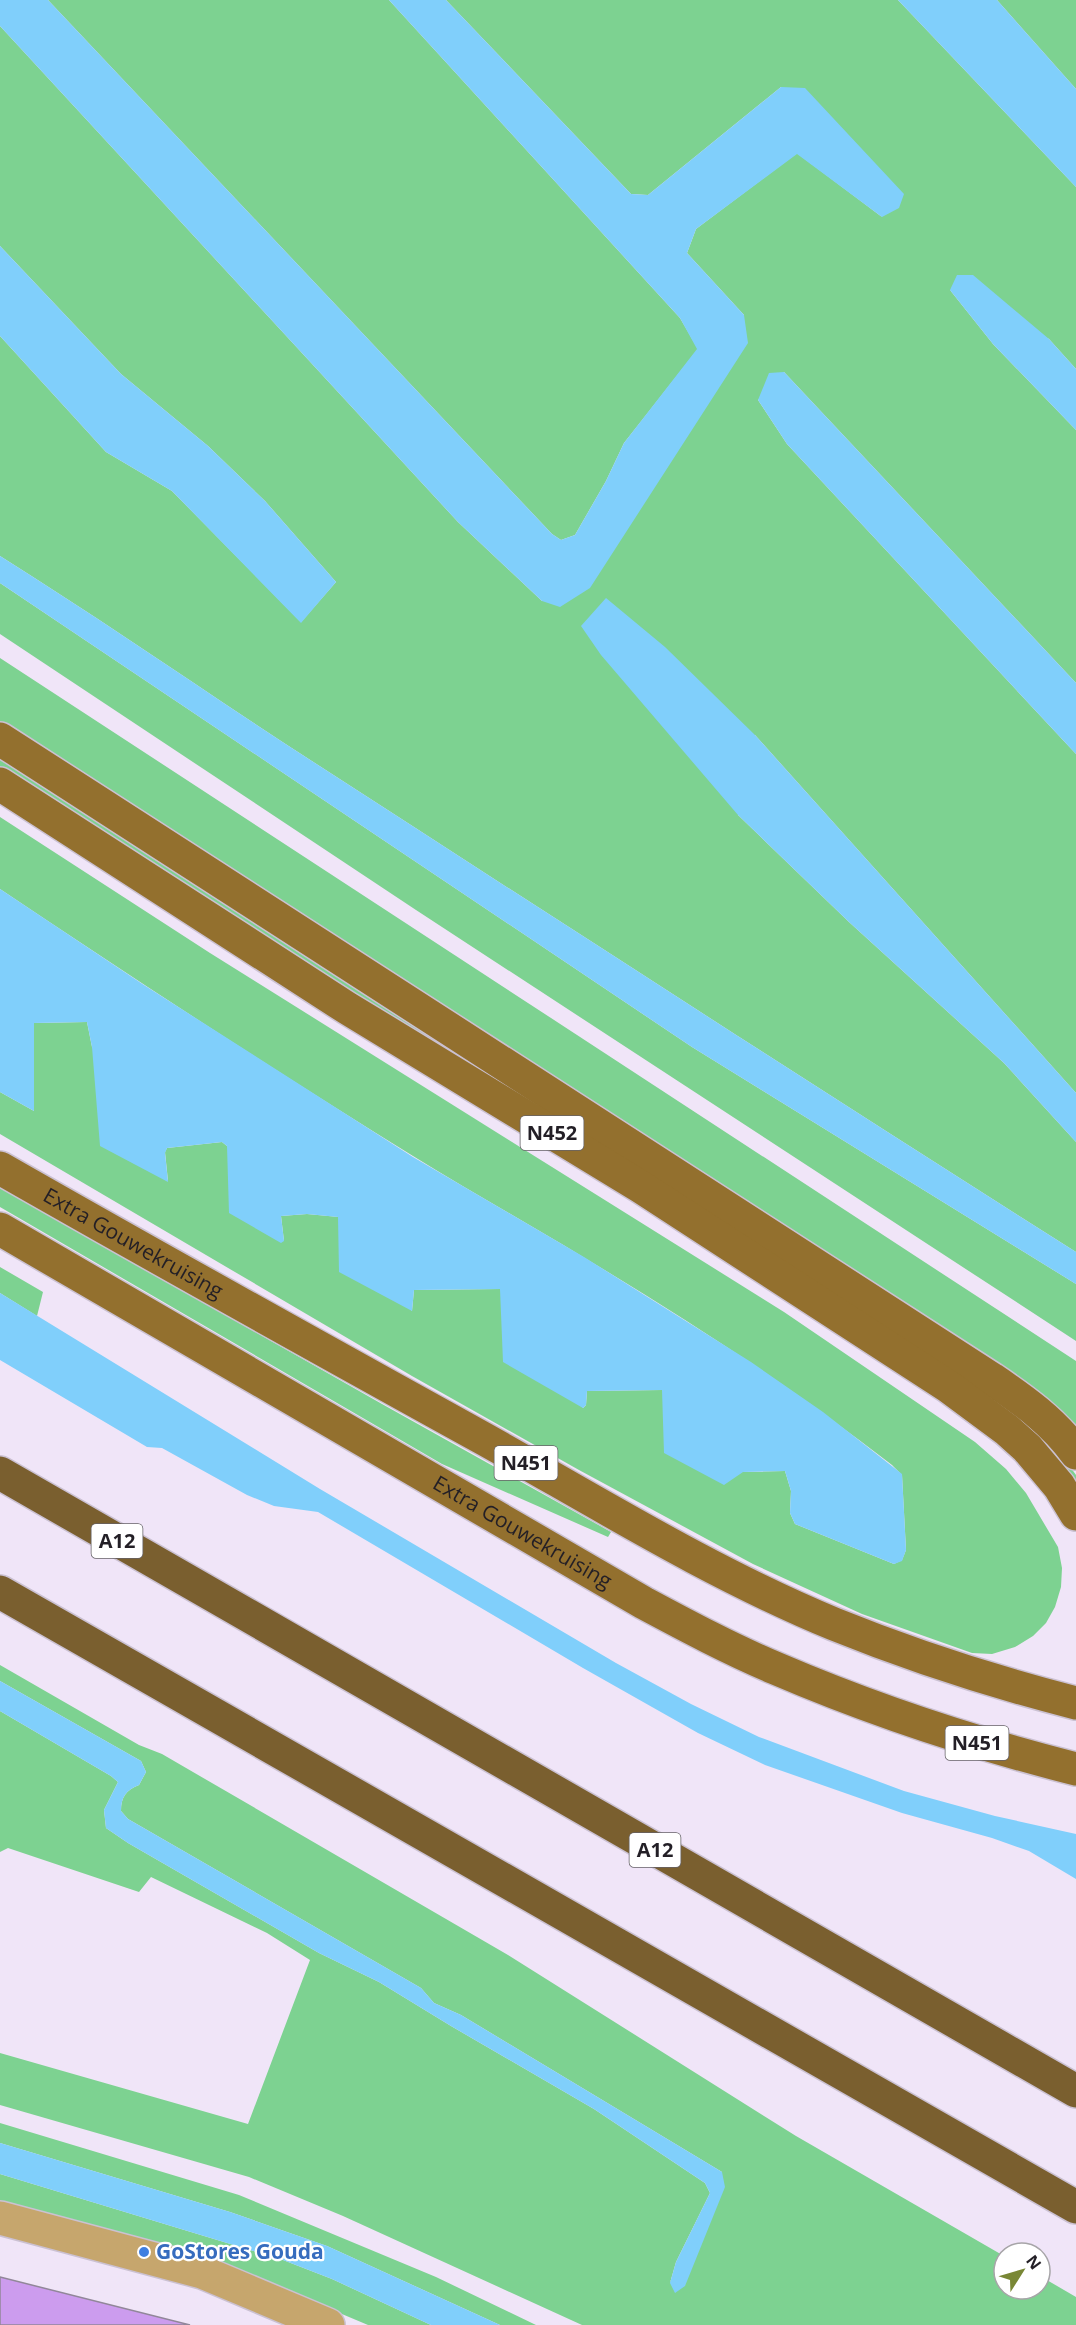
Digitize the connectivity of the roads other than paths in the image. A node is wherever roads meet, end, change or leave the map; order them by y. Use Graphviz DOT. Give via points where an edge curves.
graph roads {
  1 [pos="0,739"];
  2 [pos="0,784"];
  3 [pos="0,1168"];
  4 [pos="0,1229"];
  5 [pos="1076,1453"];
  6 [pos="0,1473"];
  7 [pos="1076,1514"];
  8 [pos="0,1592"];
  9 [pos="1076,1703"];
  10 [pos="1076,1769"];
  11 [pos="1076,2091"];
  12 [pos="1076,2207"];
  13 [pos="0,2218"];
  14 [pos="328,2325"];
  1 -- 5 [label="main road, N452" via="992,1379 1032,1408"];
  2 -- 7 [label="main road, N452" via="347,1008 650,1192 949,1387 1027,1448 1059,1486"];
  3 -- 9 [label="main road, Extra Gouwekruising / N451" via="717,1569 890,1646"];
  4 -- 10 [label="main road, Extra Gouwekruising / N451" via="634,1598 725,1645 896,1716 986,1746"];
  6 -- 11 [label="highway, A12"];
  8 -- 12 [label="highway"];
  13 -- 14 [label="street" via="202,2272"];
}
